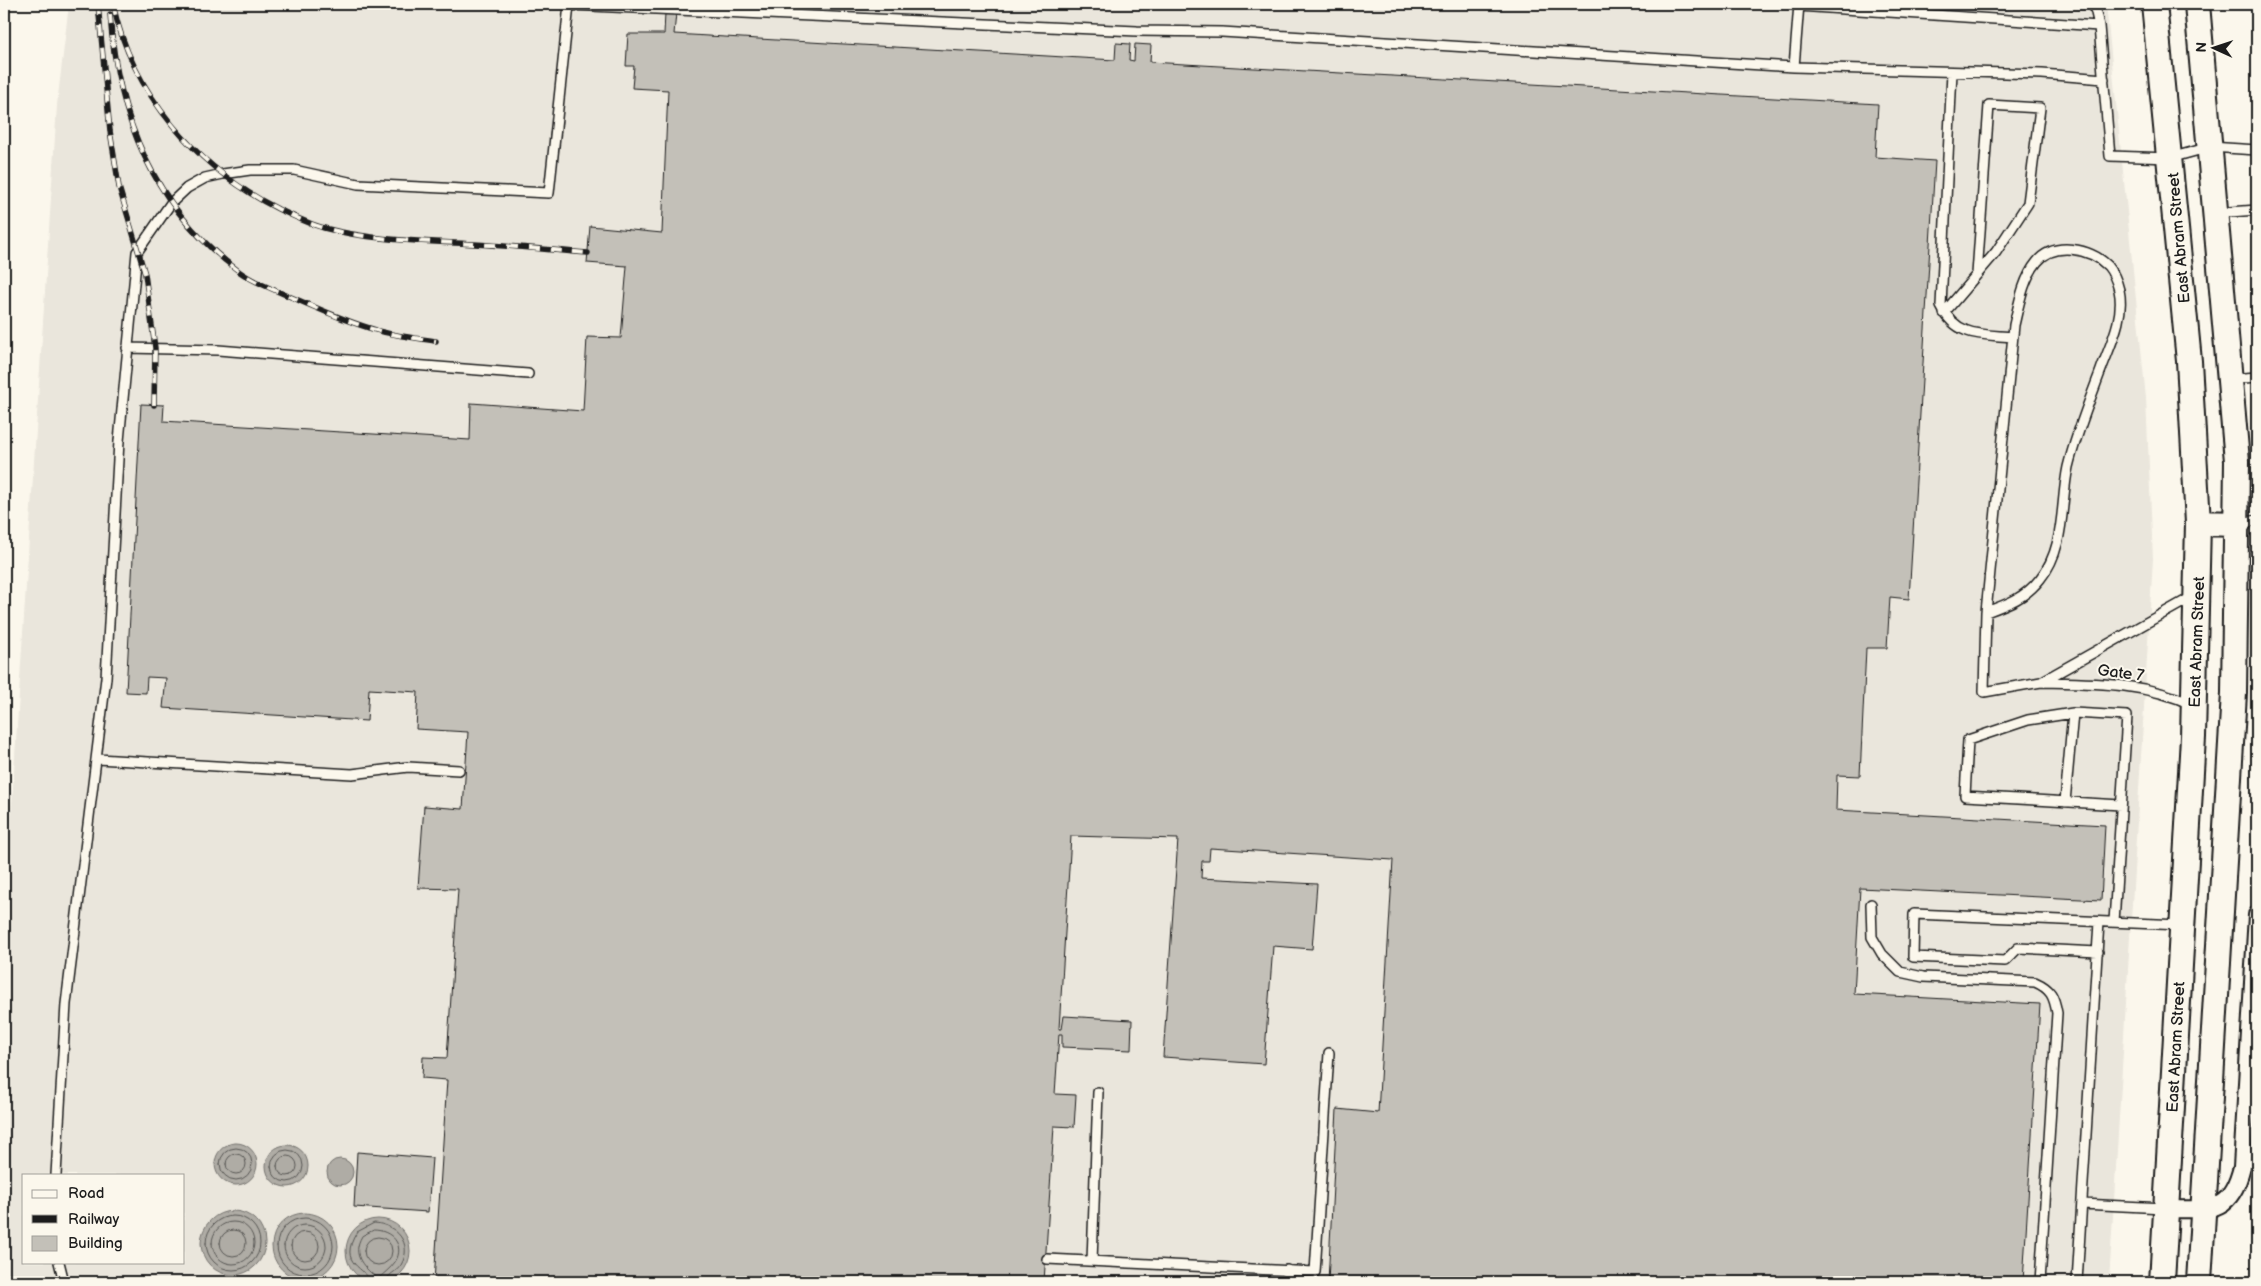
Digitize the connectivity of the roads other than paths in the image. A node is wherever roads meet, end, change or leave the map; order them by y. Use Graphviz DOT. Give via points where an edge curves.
graph roads {
  1 [pos="2094,4"];
  2 [pos="2197,4"];
  3 [pos="1798,5"];
  4 [pos="1871,7"];
  5 [pos="2153,11"];
  6 [pos="2099,26"];
  7 [pos="1794,67"];
  8 [pos="1952,72"];
  9 [pos="2104,79"];
  10 [pos="2210,147"];
  11 [pos="2257,150"];
  12 [pos="2170,158"];
  13 [pos="2257,210"];
  14 [pos="2216,213"];
  15 [pos="1977,274"];
  16 [pos="1944,313"];
  17 [pos="2013,337"];
  18 [pos="127,348"];
  19 [pos="528,374"];
  20 [pos="2257,377"];
  21 [pos="2231,379"];
  22 [pos="2248,522"];
  23 [pos="2198,523"];
  24 [pos="2197,594"];
  25 [pos="1986,612"];
  26 [pos="2041,682"];
  27 [pos="2194,706"];
  28 [pos="2073,713"];
  29 [pos="98,759"];
  30 [pos="458,770"];
  31 [pos="2065,802"];
  32 [pos="2122,805"];
  33 [pos="1871,904"];
  34 [pos="2257,915"];
  35 [pos="2099,922"];
  36 [pos="2114,922"];
  37 [pos="2182,925"];
  38 [pos="2220,927"];
  39 [pos="2256,946"];
  40 [pos="2098,952"];
  41 [pos="2255,984"];
  42 [pos="1329,1053"];
  43 [pos="1098,1092"];
  44 [pos="2252,1094"];
  45 [pos="56,1174"];
  46 [pos="2082,1204"];
  47 [pos="2166,1208"];
  48 [pos="2204,1209"];
  49 [pos="1047,1259"];
  50 [pos="1092,1261"];
  51 [pos="60,1264"];
  52 [pos="1287,1270"];
  53 [pos="64,1282"];
  54 [pos="1286,1282"];
  55 [pos="2040,1282"];
  56 [pos="2077,1282"];
  57 [pos="2162,1282"];
  58 [pos="2199,1282"];
  1 -- 6 [label="lane"];
  2 -- 10 [label="main road"];
  3 -- 4 [label="lane"];
  3 -- 7 [label="lane"];
  4 -- 6 [label="lane"];
  5 -- 12 [label="main road, East Abram Street"];
  6 -- 9 [label="lane"];
  7 -- 8 [label="lane"];
  7 -- 18 [label="lane" via="1222,32 1137,31 569,5 550,193 358,184 294,170 250,170 205,178 187,188 171,203 137,252"];
  8 -- 9 [label="lane"];
  8 -- 16 [label="lane" via="1941,306"];
  9 -- 12 [label="lane" via="2110,156"];
  10 -- 11 [label="lane"];
  10 -- 12 [label="lane"];
  10 -- 14 [label="main road"];
  12 -- 23 [label="main road, East Abram Street" via="2189,360"];
  13 -- 14 [label="lane"];
  14 -- 21 [label="main road"];
  15 -- 15 [label="lane" via="1996,252 2028,203 2040,108 1989,105"];
  15 -- 16 [label="lane"];
  16 -- 17 [label="lane" via="1953,325 1964,330"];
  17 -- 25 [label="lane"];
  17 -- 25 [label="lane" via="2026,280 2047,251 2084,252 2108,267 2119,291 2119,317 2068,467 2057,549 2040,579 2016,602"];
  18 -- 19 [label="lane" via="218,350"];
  18 -- 29 [label="lane"];
  20 -- 21 [label="lane"];
  21 -- 22 [label="main road" via="2237,461"];
  22 -- 23 [label="main road"];
  22 -- 38 [label="main road"];
  23 -- 24 [label="main road, East Abram Street"];
  24 -- 26 [label="lane"];
  24 -- 27 [label="main road, East Abram Street"];
  25 -- 26 [label="lane" via="1984,692"];
  26 -- 27 [label="lane, Gate 7" via="2114,684 2174,696"];
  27 -- 37 [label="main road, East Abram Street"];
  28 -- 31 [label="lane"];
  28 -- 31 [label="lane" via="2028,720 1968,740 1965,796"];
  28 -- 32 [label="lane" via="2127,716"];
  29 -- 30 [label="lane" via="352,774 408,767"];
  29 -- 45 [label="lane" via="66,1004"];
  31 -- 32 [label="lane"];
  32 -- 36 [label="lane"];
  33 -- 55 [label="lane" via="1872,937 1882,954 1900,972 1923,977 2035,982 2049,988 2055,998 2057,1013"];
  34 -- 39 [label="street"];
  35 -- 36 [label="lane"];
  35 -- 40 [label="lane"];
  35 -- 40 [label="lane" via="1914,914 1913,957 2005,961 2018,948"];
  36 -- 37 [label="lane"];
  37 -- 38 [label="main road"];
  37 -- 47 [label="main road, East Abram Street"];
  38 -- 48 [label="main road"];
  39 -- 41 [label="street"];
  40 -- 46 [label="lane"];
  41 -- 44 [label="street"];
  42 -- 52 [label="lane" via="1315,1272"];
  43 -- 50 [label="lane"];
  44 -- 48 [label="street" via="2238,1184 2232,1197 2220,1205"];
  46 -- 47 [label="lane"];
  46 -- 56 [label="lane"];
  47 -- 48 [label="street"];
  47 -- 57 [label="main road, East Abram Street"];
  48 -- 58 [label="main road"];
  49 -- 50 [label="lane"];
  50 -- 52 [label="lane"];
  51 -- 53 [label="lane"];
  52 -- 54 [label="lane"];
}
